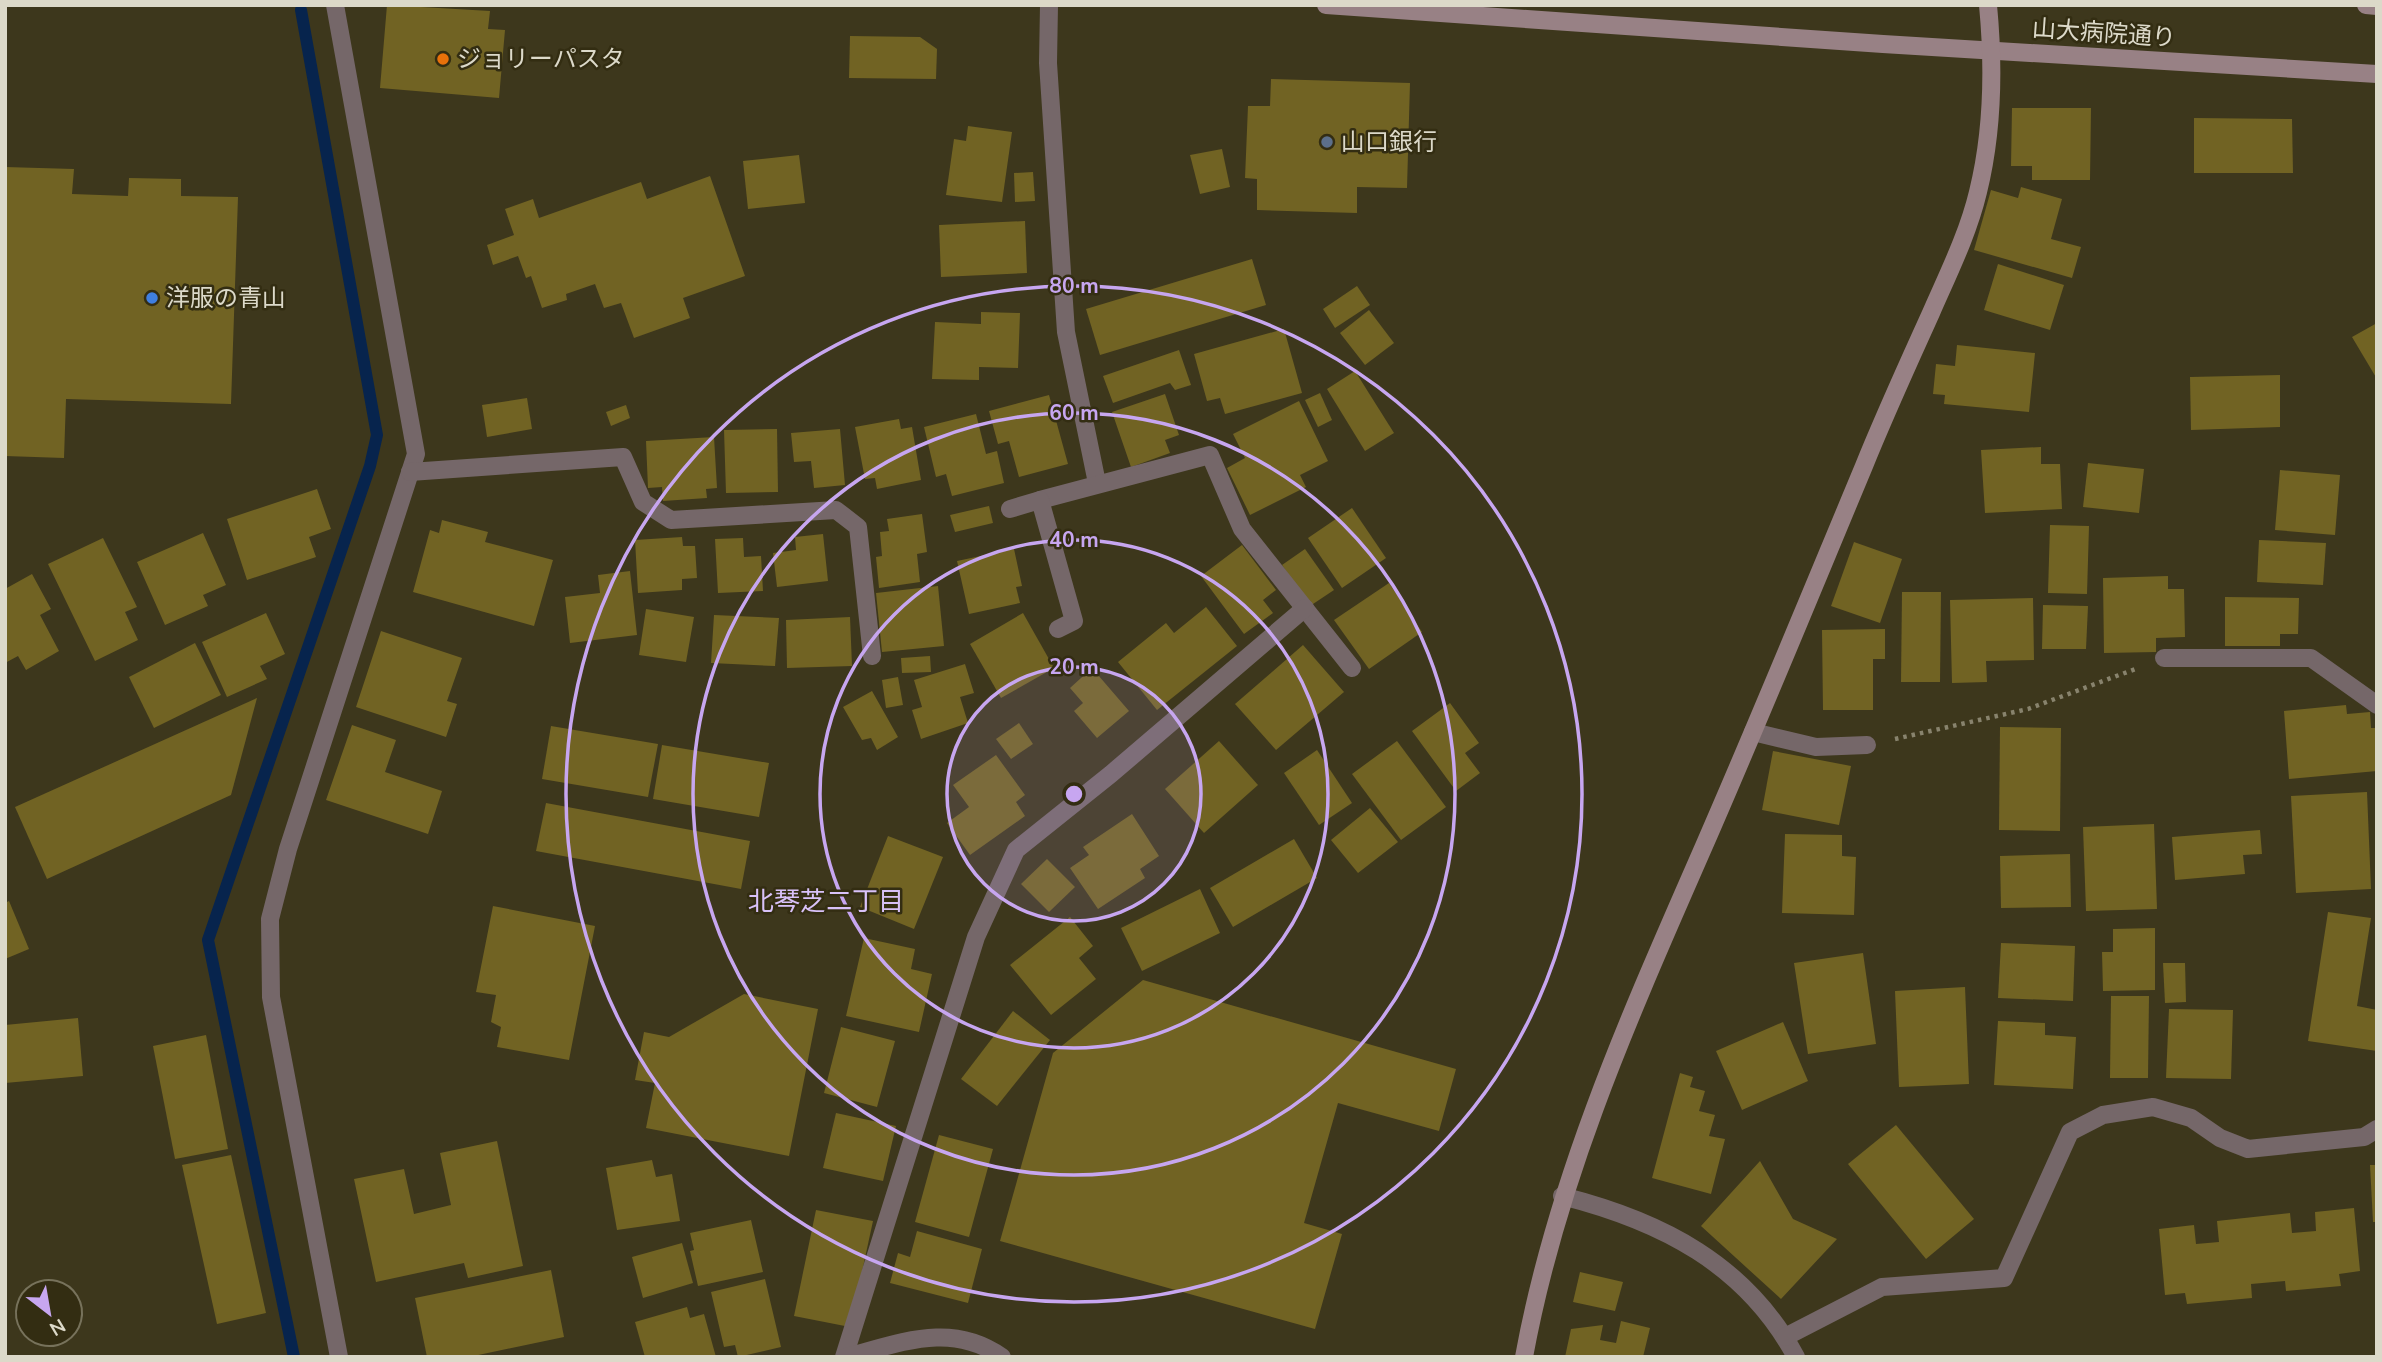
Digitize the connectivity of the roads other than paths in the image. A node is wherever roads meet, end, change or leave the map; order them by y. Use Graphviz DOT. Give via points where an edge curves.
graph roads {
  1 [pos="335,5"];
  2 [pos="1049,5"];
  3 [pos="1326,5"];
  4 [pos="1988,5"];
  5 [pos="2366,5"];
  6 [pos="2377,6"];
  7 [pos="1992,49"];
  8 [pos="2377,74"];
  9 [pos="410,472"];
  10 [pos="1097,483"];
  11 [pos="1040,500"];
  12 [pos="1010,509"];
  13 [pos="1305,608"];
  14 [pos="1058,629"];
  15 [pos="872,656"];
  16 [pos="2164,658"];
  17 [pos="1352,668"];
  18 [pos="2377,705"];
  19 [pos="1754,732"];
  20 [pos="1867,745"];
  21 [pos="2377,1129"];
  22 [pos="1562,1196"];
  23 [pos="1785,1337"];
  24 [pos="877,1353"];
  25 [pos="339,1357"];
  26 [pos="845,1357"];
  27 [pos="1002,1357"];
  28 [pos="1524,1357"];
  29 [pos="1796,1357"];
  1 -- 9 [label="street" via="416,454"];
  2 -- 10 [label="street" via="1048,62 1066,332"];
  3 -- 7 [label="street, 山大病院通り"];
  4 -- 7 [label="street"];
  5 -- 6 [label="street"];
  7 -- 8 [label="street, 山大病院通り"];
  7 -- 19 [label="street" via="1990,125 1978,193 1956,256 1880,425"];
  9 -- 15 [label="street" via="623,457 643,502 671,520 836,510 858,527"];
  9 -- 25 [label="street" via="288,849 270,919 271,997"];
  10 -- 11 [label="street"];
  10 -- 13 [label="street" via="1210,455 1242,529"];
  11 -- 12 [label="street"];
  11 -- 14 [label="street" via="1074,621"];
  13 -- 17 [label="street"];
  13 -- 26 [label="street" via="1016,850 976,937"];
  16 -- 18 [label="street" via="2311,658"];
  19 -- 20 [label="street" via="1816,747"];
  19 -- 22 [label="street" via="1609,1063"];
  21 -- 23 [label="street" via="2364,1137 2248,1149 2220,1138 2191,1118 2153,1107 2103,1115 2070,1132 2004,1278 1882,1287"];
  22 -- 23 [label="street" via="1616,1210 1666,1232 1756,1295"];
  22 -- 28 [label="street"];
  23 -- 29 [label="street"];
  24 -- 26 [label="street"];
  24 -- 27 [label="street" via="917,1339 956,1336 987,1346"];
}
